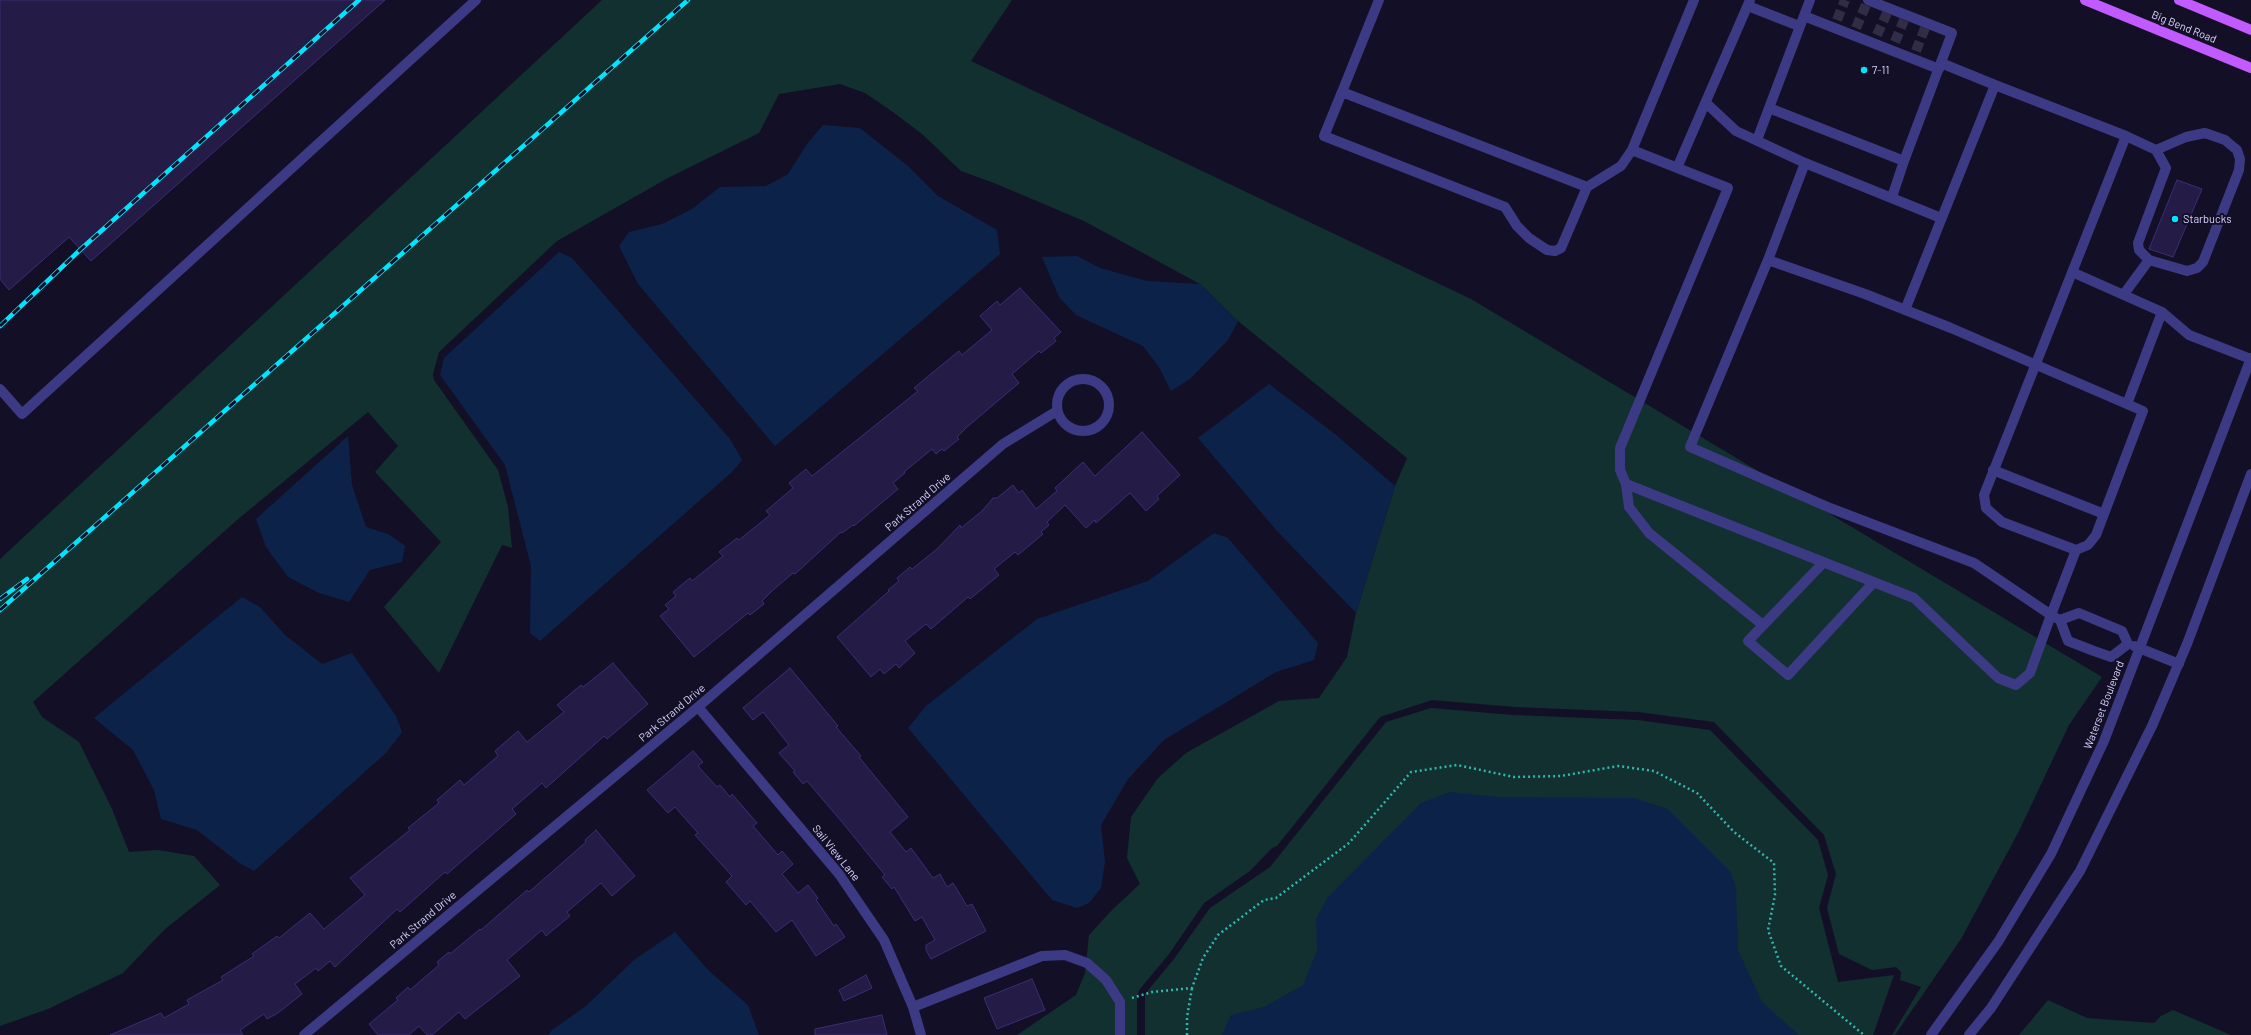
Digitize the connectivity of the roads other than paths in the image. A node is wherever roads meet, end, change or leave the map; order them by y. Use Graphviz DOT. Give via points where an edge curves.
graph roads {
  1 [pos="476,0"];
  2 [pos="1379,0"];
  3 [pos="1694,0"];
  4 [pos="1810,0"];
  5 [pos="2085,0"];
  6 [pos="2179,0"];
  7 [pos="1867,2"];
  8 [pos="1749,3"];
  9 [pos="1804,16"];
  10 [pos="1800,26"];
  11 [pos="2251,30"];
  12 [pos="1940,66"];
  13 [pos="2251,68"];
  14 [pos="1995,85"];
  15 [pos="1342,92"];
  16 [pos="1706,103"];
  17 [pos="1769,108"];
  18 [pos="2126,136"];
  19 [pos="1757,140"];
  20 [pos="1632,150"];
  21 [pos="2156,150"];
  22 [pos="1904,161"];
  23 [pos="1805,162"];
  24 [pos="1678,168"];
  25 [pos="1587,187"];
  26 [pos="1892,197"];
  27 [pos="1941,218"];
  28 [pos="1768,260"];
  29 [pos="2149,260"];
  30 [pos="2072,272"];
  31 [pos="2124,294"];
  32 [pos="1906,310"];
  33 [pos="2162,312"];
  34 [pos="2251,359"];
  35 [pos="2035,365"];
  36 [pos="0,389"];
  37 [pos="2126,404"];
  38 [pos="1057,411"];
  39 [pos="1993,470"];
  40 [pos="2251,474"];
  41 [pos="1626,484"];
  42 [pos="2104,514"];
  43 [pos="2076,550"];
  44 [pos="1823,563"];
  45 [pos="1873,583"];
  46 [pos="2055,617"];
  47 [pos="1763,625"];
  48 [pos="2128,644"];
  49 [pos="2140,648"];
  50 [pos="2178,664"];
  51 [pos="698,707"];
  52 [pos="913,1007"];
  53 [pos="304,1035"];
  54 [pos="921,1035"];
  55 [pos="1120,1035"];
  56 [pos="1931,1035"];
  57 [pos="1969,1035"];
  1 -- 36 [label="street" via="22,414"];
  2 -- 15 [label="street"];
  3 -- 20 [label="street"];
  4 -- 9 [label="street"];
  5 -- 13 [label="main road, Big Bend Road"];
  6 -- 11 [label="main road, Big Bend Road"];
  7 -- 12 [label="street" via="1926,26 1952,33"];
  8 -- 10 [label="street"];
  8 -- 16 [label="street"];
  9 -- 10 [label="street"];
  9 -- 12 [label="street" via="1855,31"];
  10 -- 17 [label="street"];
  12 -- 14 [label="street"];
  12 -- 22 [label="street"];
  14 -- 18 [label="street"];
  14 -- 27 [label="street"];
  15 -- 25 [label="street"];
  15 -- 25 [label="street" via="1324,136 1505,207 1517,226 1547,250 1555,251 1561,248"];
  16 -- 19 [label="street" via="1736,131"];
  16 -- 24 [label="street"];
  17 -- 19 [label="street"];
  17 -- 22 [label="street"];
  18 -- 21 [label="street"];
  18 -- 30 [label="street"];
  19 -- 23 [label="street"];
  20 -- 24 [label="street"];
  20 -- 25 [label="street" via="1621,166"];
  21 -- 29 [label="street" via="2166,168 2138,243 2139,250"];
  21 -- 29 [label="street" via="2186,137 2205,133 2225,140 2237,150 2240,159 2239,170 2203,262 2197,268 2187,271"];
  22 -- 26 [label="street"];
  23 -- 26 [label="street"];
  23 -- 28 [label="street"];
  24 -- 41 [label="street" via="1728,188 1620,448 1620,470"];
  26 -- 27 [label="street"];
  27 -- 32 [label="street"];
  28 -- 32 [label="street"];
  28 -- 46 [label="street" via="1690,447 1830,508 1974,563"];
  29 -- 31 [label="street"];
  30 -- 31 [label="street"];
  30 -- 35 [label="street"];
  31 -- 33 [label="street"];
  32 -- 35 [label="street"];
  33 -- 34 [label="street" via="2189,334"];
  33 -- 37 [label="street"];
  34 -- 49 [label="street, Waterset Boulevard"];
  35 -- 37 [label="street"];
  35 -- 39 [label="street"];
  37 -- 42 [label="street" via="2143,411"];
  38 -- 38 [label="street" via="1069,428 1086,432 1099,427 1107,418 1110,407 1109,395 1101,385 1086,378 1068,383 1060,391 1056,402"];
  38 -- 51 [label="street, Park Strand Drive" via="1003,444"];
  39 -- 42 [label="street"];
  39 -- 43 [label="street" via="1984,495 1986,508 2002,522"];
  40 -- 50 [label="street"];
  41 -- 44 [label="street"];
  41 -- 47 [label="street" via="1629,507 1649,533"];
  42 -- 43 [label="street" via="2096,536 2088,545"];
  43 -- 46 [label="street"];
  44 -- 45 [label="street"];
  44 -- 47 [label="street"];
  45 -- 46 [label="street" via="1914,598 1998,678 2016,685 2030,673"];
  45 -- 47 [label="street" via="1788,675 1748,641"];
  46 -- 48 [label="street" via="2079,613 2122,631"];
  46 -- 48 [label="street" via="2068,641 2094,651 2111,657"];
  48 -- 49 [label="street"];
  49 -- 50 [label="street"];
  49 -- 56 [label="street, Waterset Boulevard" via="2104,741 2051,854 1998,942"];
  50 -- 57 [label="street" via="2152,726 2080,871 1991,1008"];
  51 -- 52 [label="street, Sail View Lane" via="839,874 884,940"];
  51 -- 53 [label="street, Park Strand Drive"];
  52 -- 54 [label="street, Sail View Lane"];
  52 -- 55 [label="street" via="1042,956 1065,955 1087,963 1106,980 1120,1002"];
}
